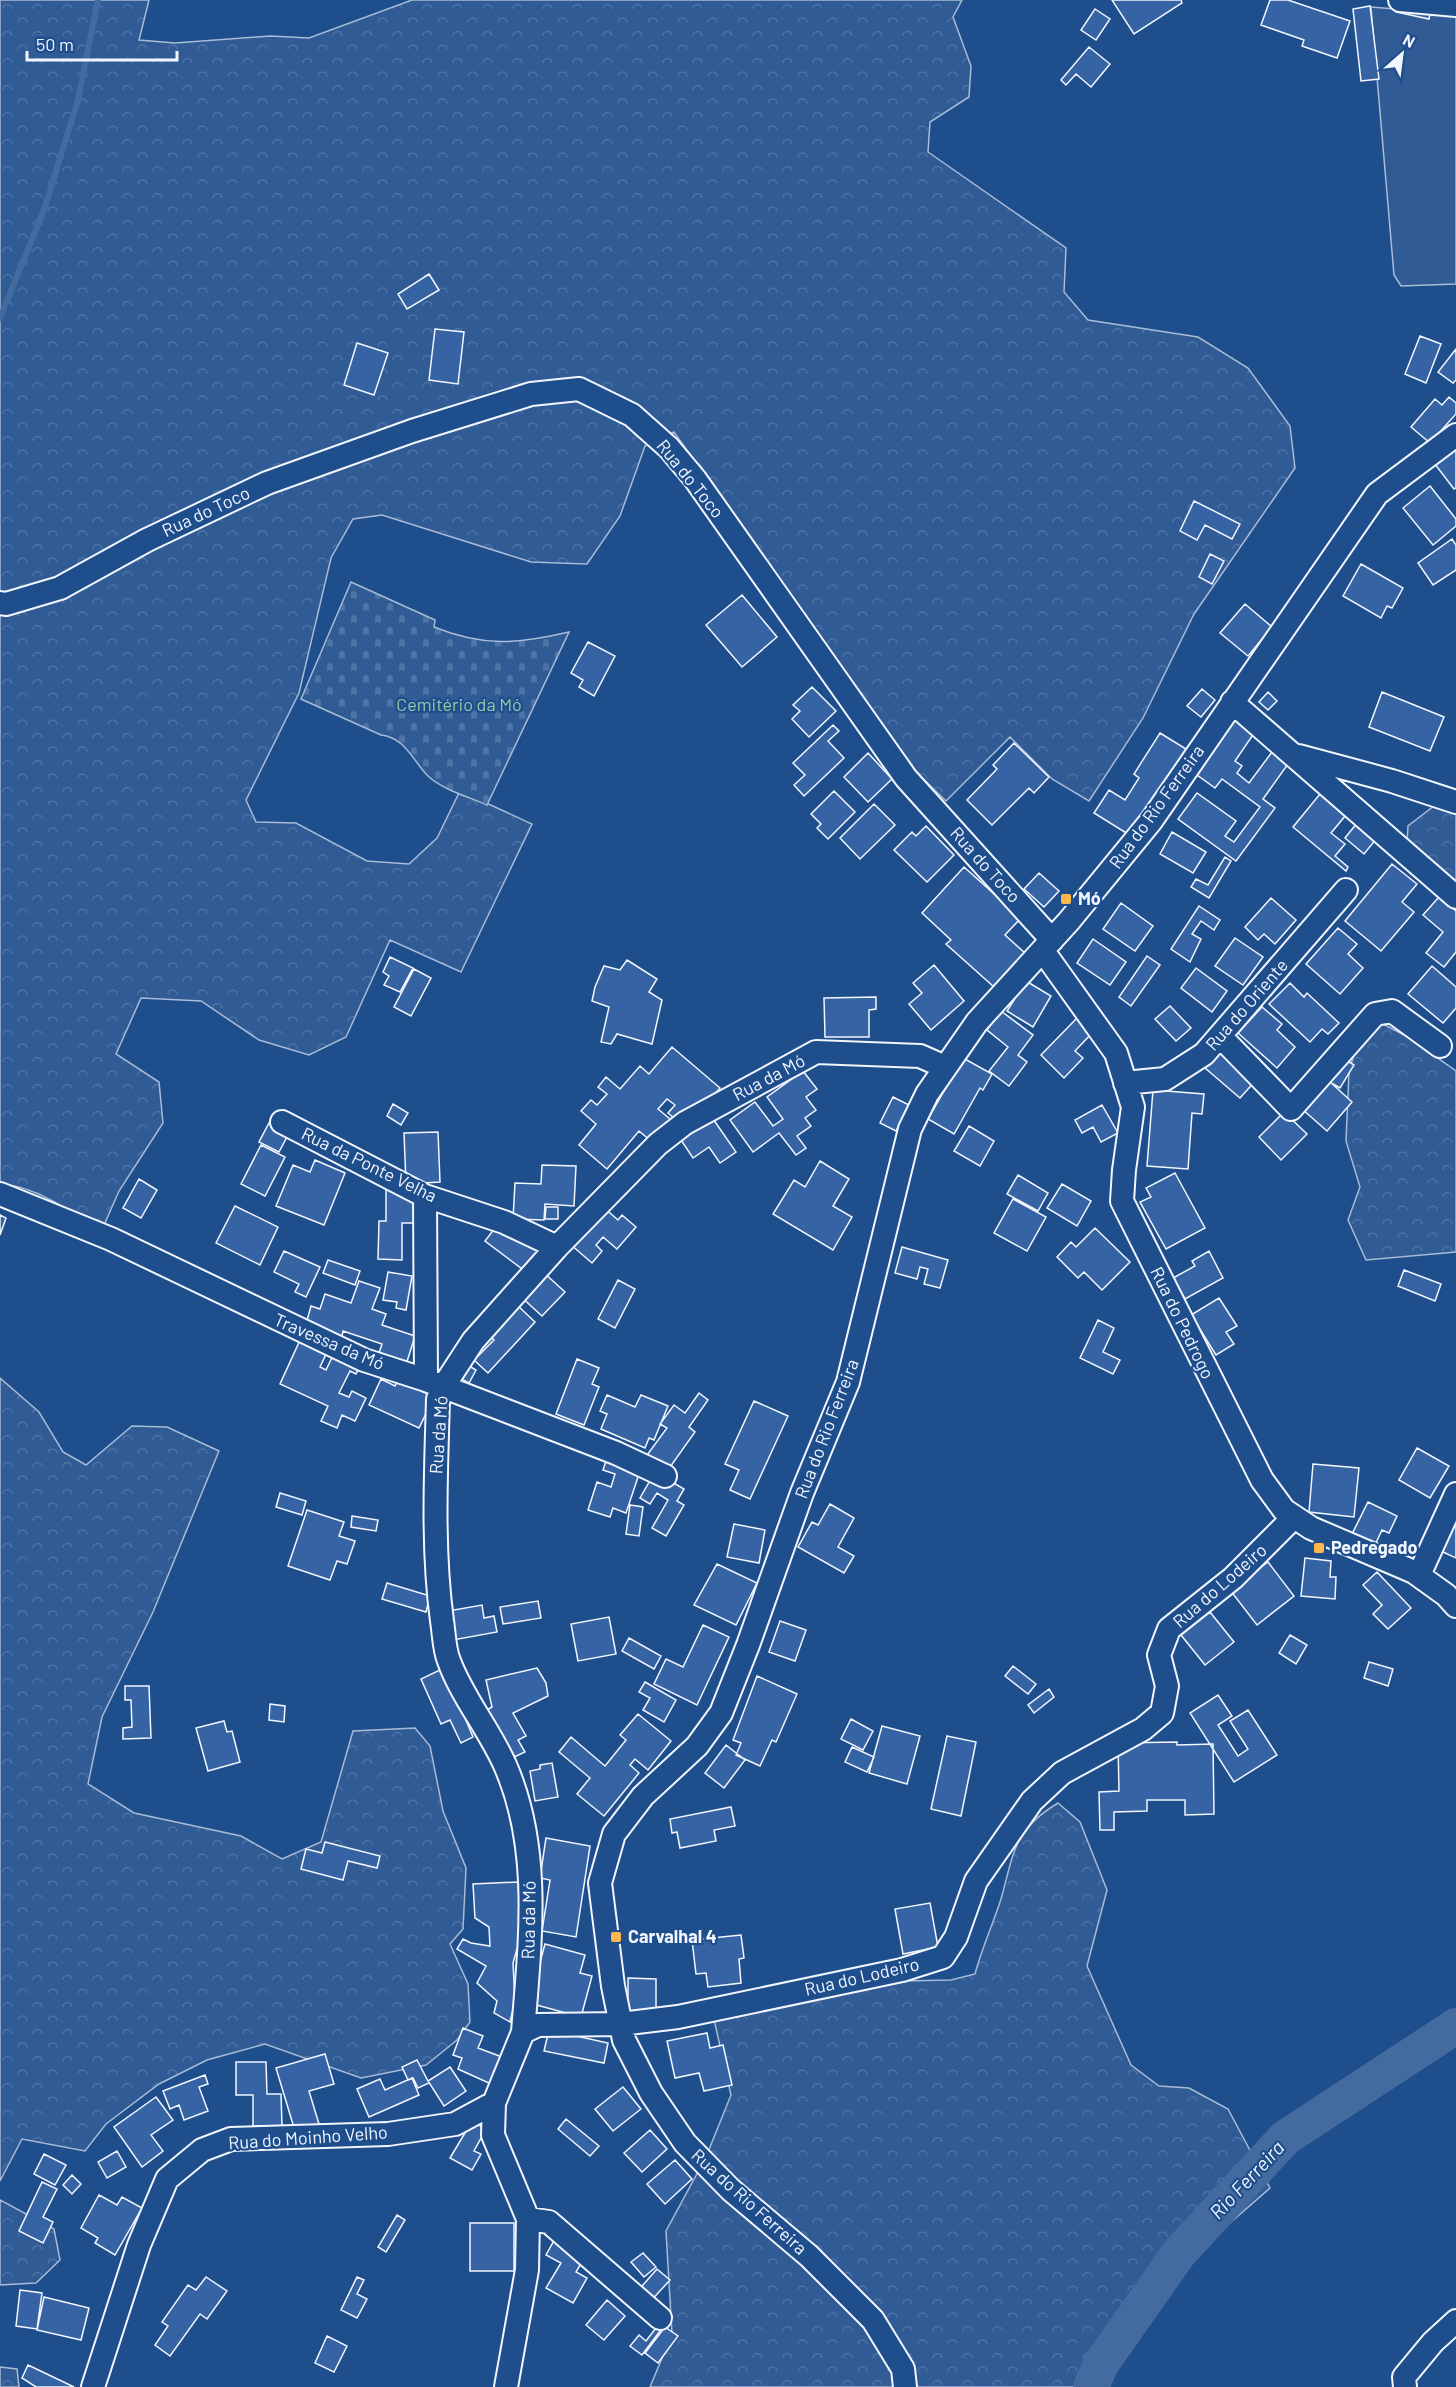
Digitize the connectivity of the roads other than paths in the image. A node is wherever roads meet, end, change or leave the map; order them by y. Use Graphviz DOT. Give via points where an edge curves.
graph roads {
  1 [pos="1400,0"];
  2 [pos="1456,5"];
  3 [pos="1456,435"];
  4 [pos="0,603"];
  5 [pos="1232,702"];
  6 [pos="1292,754"];
  7 [pos="1370,775"];
  8 [pos="1456,802"];
  9 [pos="1358,811"];
  10 [pos="1346,890"];
  11 [pos="1456,897"];
  12 [pos="1048,946"];
  13 [pos="1220,1036"];
  14 [pos="1440,1046"];
  15 [pos="945,1067"];
  16 [pos="1125,1083"];
  17 [pos="282,1122"];
  18 [pos="0,1194"];
  19 [pos="425,1196"];
  20 [pos="557,1247"];
  21 [pos="434,1383"];
  22 [pos="665,1476"];
  23 [pos="1456,1494"];
  24 [pos="1294,1517"];
  25 [pos="1419,1575"];
  26 [pos="1456,1606"];
  27 [pos="621,2024"];
  28 [pos="523,2032"];
  29 [pos="494,2103"];
  30 [pos="528,2219"];
  31 [pos="660,2318"];
  32 [pos="1456,2321"];
  33 [pos="93,2387"];
  34 [pos="506,2387"];
  35 [pos="905,2387"];
  36 [pos="1405,2387"];
  1 -- 2 [label="street"];
  3 -- 5 [label="street, Rua do Rio Ferreira" via="1377,494"];
  4 -- 12 [label="street, Rua do Toco" via="60,588 147,540 267,483 531,394 579,389 632,415 674,453 906,778"];
  5 -- 6 [label="street"];
  5 -- 12 [label="street, Rua do Rio Ferreira" via="1151,821"];
  6 -- 7 [label="street"];
  6 -- 9 [label="street"];
  7 -- 8 [label="street"];
  7 -- 9 [label="street" via="1360,791"];
  9 -- 11 [label="street"];
  10 -- 13 [label="street, Rua do Oriente"];
  12 -- 15 [label="street, Rua do Rio Ferreira" via="977,1022"];
  12 -- 16 [label="street, Rua do Pedrogo" via="1116,1053"];
  13 -- 14 [label="street" via="1291,1109 1375,1014 1392,1011"];
  13 -- 16 [label="street, Rua do Oriente" via="1204,1054 1165,1079"];
  15 -- 20 [label="street, Rua da Mó" via="920,1056 816,1052 685,1123 658,1144"];
  15 -- 27 [label="street, Rua do Rio Ferreira" via="910,1129 848,1382 802,1493 721,1713 697,1746 643,1796 614,1834 600,1883"];
  16 -- 24 [label="street, Rua do Pedrogo" via="1133,1107 1122,1201 1262,1480"];
  17 -- 19 [label="street, Rua da Ponte Velha"];
  18 -- 21 [label="street, Travessa da Mó" via="111,1239 364,1360"];
  19 -- 20 [label="street, Rua da Ponte Velha" via="504,1222"];
  19 -- 21 [label="street"];
  20 -- 21 [label="street, Rua da Mó"];
  21 -- 22 [label="street, Travessa da Mó" via="616,1453"];
  21 -- 28 [label="street, Rua da Mó" via="438,1399 434,1520 448,1660 504,1763 522,1809 529,1855 530,1929"];
  23 -- 25 [label="street"];
  24 -- 25 [label="street, Rua do Pedrogo"];
  24 -- 27 [label="street, Rua do Lodeiro" via="1233,1578 1169,1629 1159,1655 1167,1686 1162,1713 1143,1729 1062,1773 1032,1802 976,1881 956,1937 943,1957 902,1970 678,2017"];
  25 -- 26 [label="street, Rua do Pedrogo"];
  27 -- 28 [label="street" via="538,2025"];
  27 -- 35 [label="street, Rua do Rio Ferreira" via="624,2040 651,2094 685,2143 873,2320 903,2369"];
  28 -- 29 [label="street, Rua da Mó"];
  29 -- 30 [label="street" via="493,2134"];
  29 -- 33 [label="street, Rua do Moinho Velho" via="455,2124 388,2134 231,2139 202,2150 167,2179 139,2245"];
  30 -- 31 [label="street" via="549,2222"];
  30 -- 34 [label="street" via="527,2270"];
  32 -- 36 [label="street" via="1404,2376"];
}
